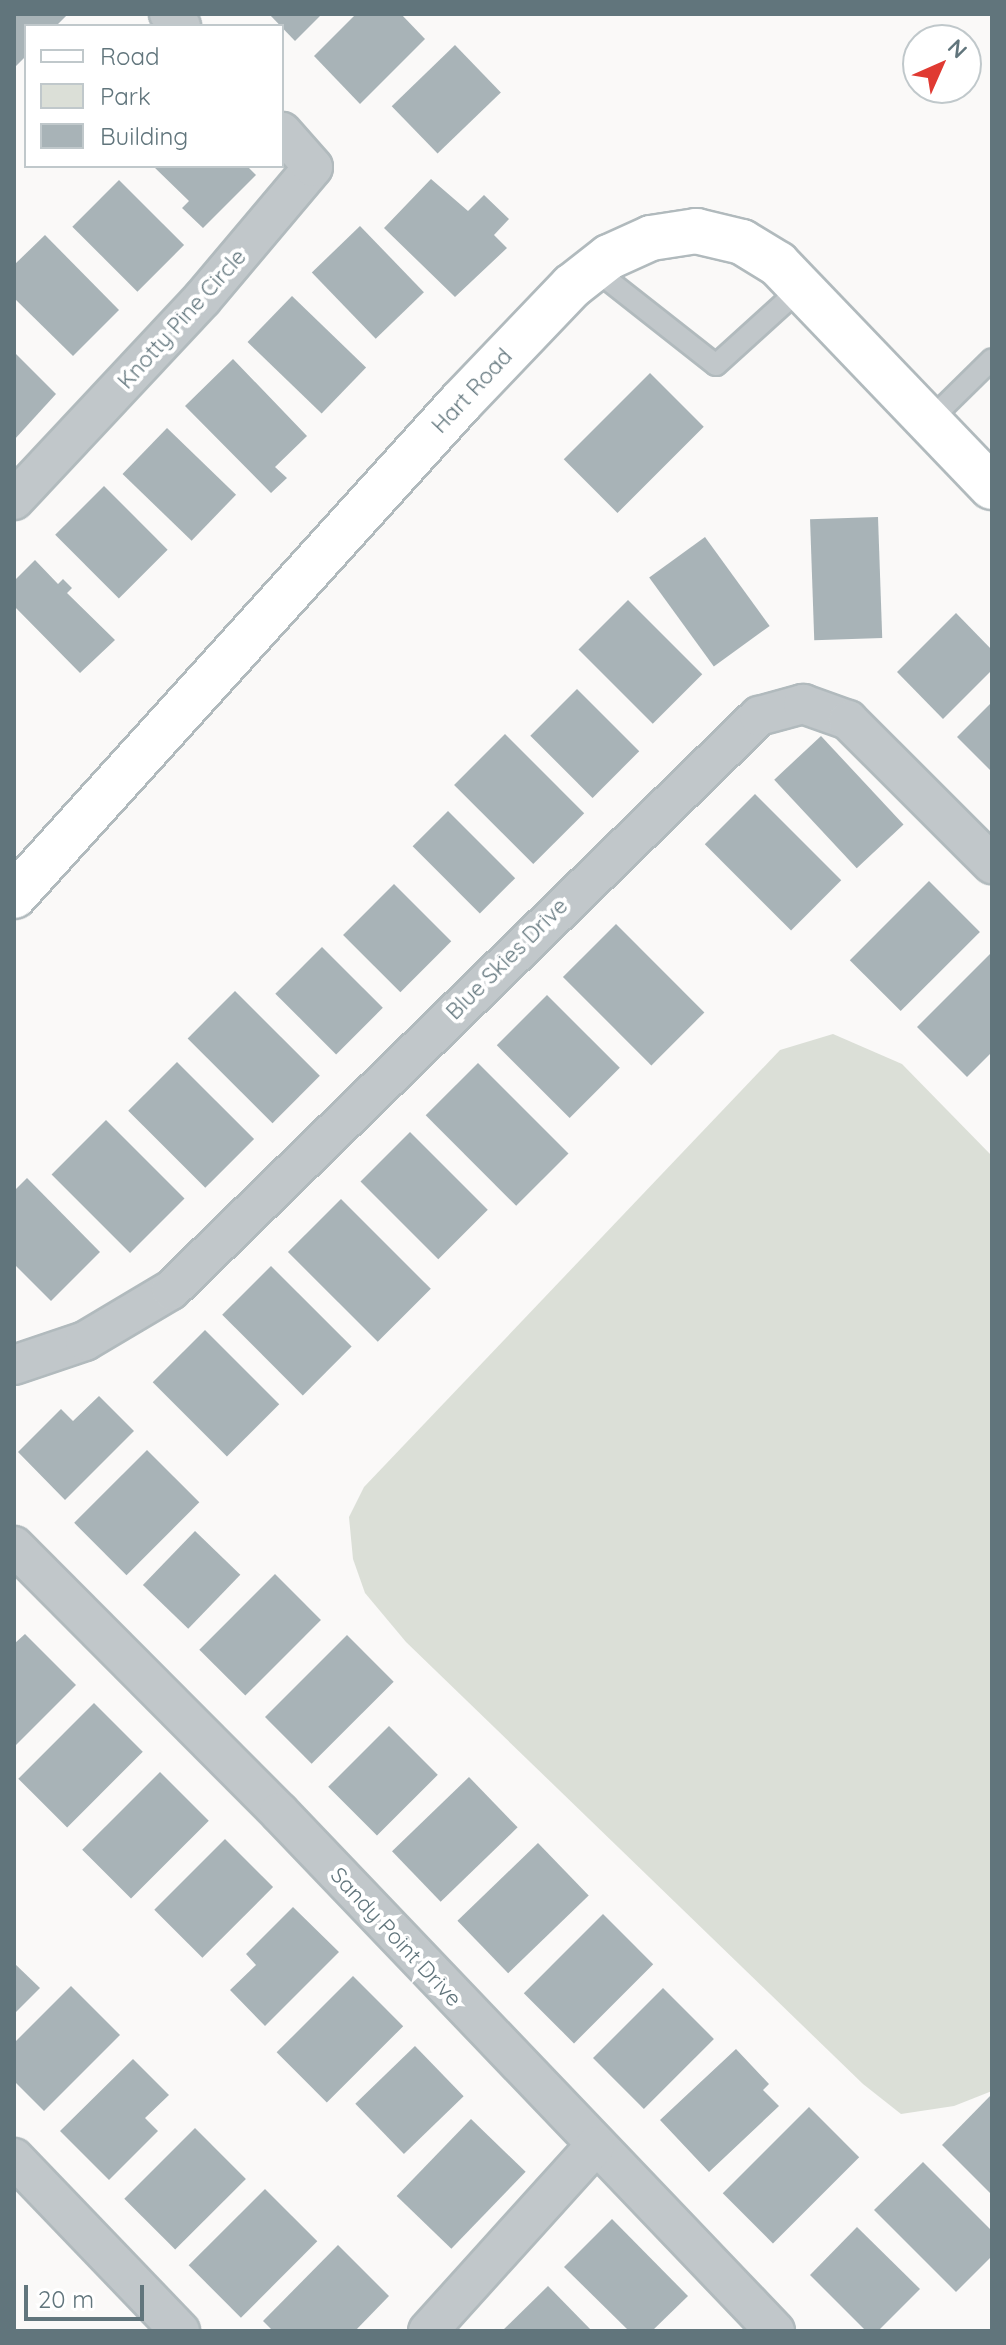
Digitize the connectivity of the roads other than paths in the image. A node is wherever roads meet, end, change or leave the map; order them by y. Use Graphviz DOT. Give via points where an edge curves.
graph roads {
  1 [pos="284,134"];
  2 [pos="594,269"];
  3 [pos="801,288"];
  4 [pos="992,359"];
  5 [pos="929,421"];
  6 [pos="992,487"];
  7 [pos="14,500"];
  8 [pos="992,864"];
  9 [pos="14,896"];
  10 [pos="14,1365"];
  11 [pos="14,1546"];
  12 [pos="595,2146"];
  13 [pos="14,2158"];
  14 [pos="180,2331"];
  15 [pos="428,2331"];
  16 [pos="775,2331"];
  1 -- 7 [label="street, Knotty Pine Circle" via="313,167 202,299"];
  2 -- 3 [label="street, Hart Road" via="651,238 696,231 742,242 778,264"];
  2 -- 3 [label="lane" via="716,365"];
  2 -- 9 [label="street, Hart Road" via="461,402"];
  3 -- 5 [label="street, Hart Road"];
  4 -- 5 [label="lane"];
  5 -- 6 [label="street, Hart Road"];
  8 -- 10 [label="street, Blue Skies Drive" via="848,720 803,704 759,716 171,1290 85,1341"];
  11 -- 12 [label="street, Sandy Point Drive" via="279,1812"];
  12 -- 15 [label="street"];
  12 -- 16 [label="street, Sandy Point Drive"];
  13 -- 14 [label="street"];
}
